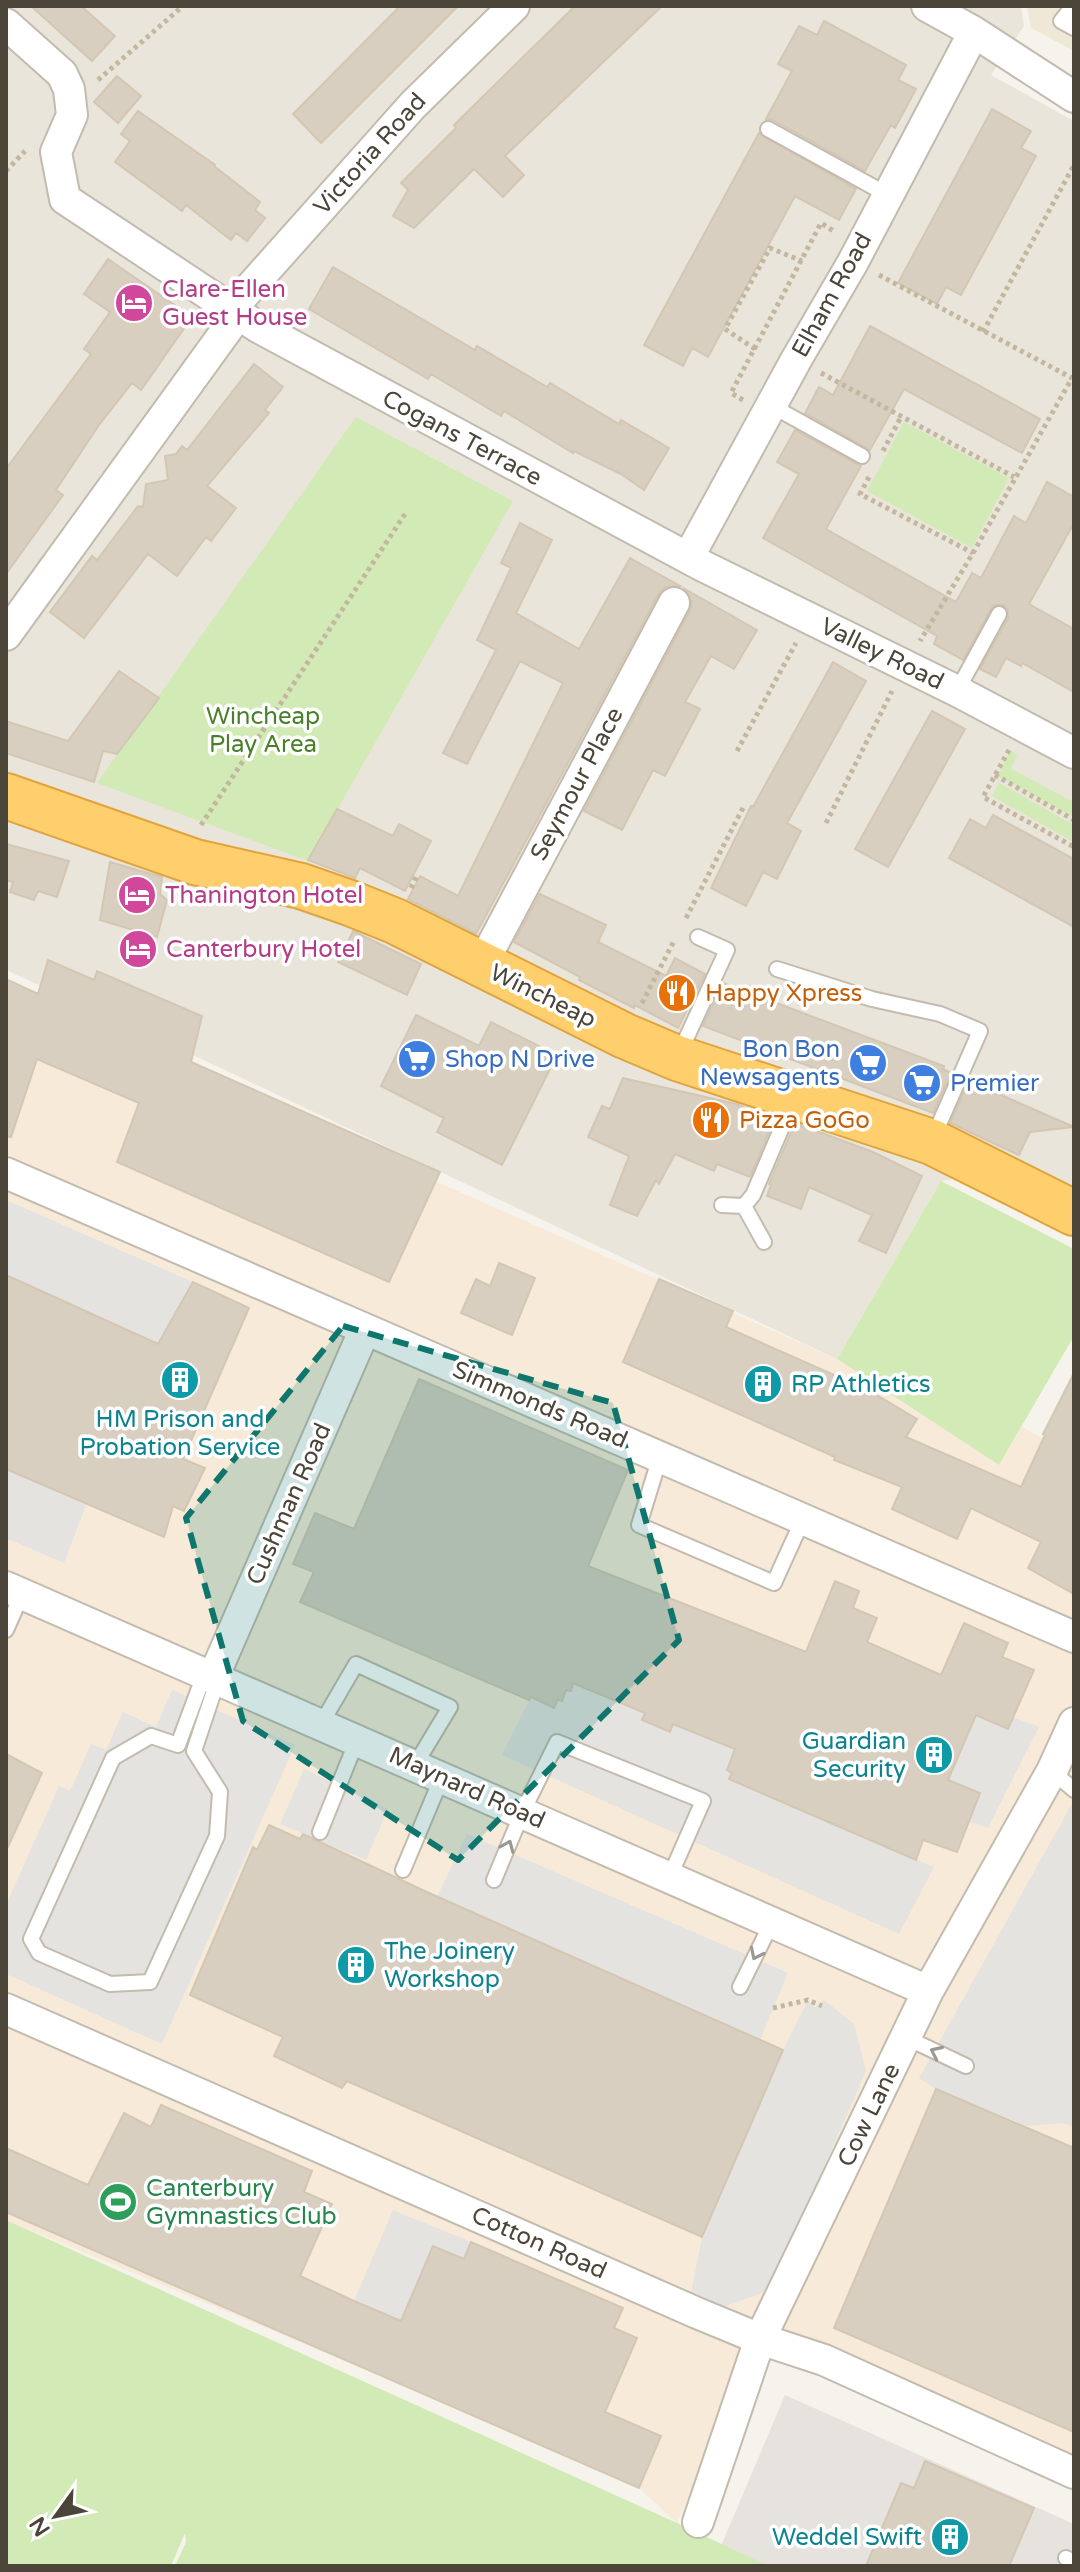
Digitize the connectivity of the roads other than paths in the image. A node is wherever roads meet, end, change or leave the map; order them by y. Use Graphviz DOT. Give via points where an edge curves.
graph roads {
  1 [pos="514,6"];
  2 [pos="927,6"];
  3 [pos="1073,6"];
  4 [pos="6,24"];
  5 [pos="1074,28"];
  6 [pos="974,32"];
  7 [pos="1074,97"];
  8 [pos="768,129"];
  9 [pos="888,195"];
  10 [pos="235,311"];
  11 [pos="770,410"];
  12 [pos="862,456"];
  13 [pos="688,558"];
  14 [pos="674,603"];
  15 [pos="999,614"];
  16 [pos="6,635"];
  17 [pos="957,691"];
  18 [pos="1074,753"];
  19 [pos="6,796"];
  20 [pos="698,937"];
  21 [pos="481,966"];
  22 [pos="777,969"];
  23 [pos="677,1058"];
  24 [pos="795,1096"];
  25 [pos="932,1142"];
  26 [pos="6,1173"];
  27 [pos="722,1205"];
  28 [pos="744,1206"];
  29 [pos="1074,1213"];
  30 [pos="764,1242"];
  31 [pos="365,1329"];
  32 [pos="660,1457"];
  33 [pos="803,1519"];
  34 [pos="14,1591"];
  35 [pos="6,1630"];
  36 [pos="1074,1637"];
  37 [pos="207,1683"];
  38 [pos="1074,1723"];
  39 [pos="321,1724"];
  40 [pos="357,1740"];
  41 [pos="428,1771"];
  42 [pos="1063,1780"];
  43 [pos="522,1813"];
  44 [pos="320,1832"];
  45 [pos="403,1870"];
  46 [pos="670,1876"];
  47 [pos="494,1880"];
  48 [pos="772,1921"];
  49 [pos="740,1987"];
  50 [pos="928,1991"];
  51 [pos="6,2009"];
  52 [pos="907,2038"];
  53 [pos="966,2066"];
  54 [pos="760,2339"];
  55 [pos="1074,2473"];
  56 [pos="698,2522"];
  1 -- 10 [label="street, Victoria Road" via="413,105"];
  2 -- 6 [label="street"];
  3 -- 5 [label="lane" via="1061,21"];
  4 -- 10 [label="street, Cogans Terrace" via="62,74 72,102 56,152 65,199"];
  6 -- 7 [label="street"];
  6 -- 9 [label="street, Elham Road"];
  8 -- 9 [label="lane"];
  9 -- 11 [label="street, Elham Road"];
  10 -- 13 [label="street, Cogans Terrace"];
  10 -- 16 [label="street, Victoria Road"];
  11 -- 12 [label="lane"];
  11 -- 13 [label="street, Elham Road"];
  13 -- 17 [label="street, Valley Road"];
  14 -- 21 [label="street, Seymour Place"];
  15 -- 17 [label="lane"];
  17 -- 18 [label="street, Valley Road"];
  19 -- 21 [label="highway, Wincheap" via="195,862 350,903"];
  20 -- 23 [label="lane" via="727,950"];
  21 -- 23 [label="highway, Wincheap"];
  22 -- 25 [label="lane" via="940,1014 980,1031"];
  23 -- 24 [label="highway, Wincheap"];
  24 -- 25 [label="highway, Wincheap"];
  24 -- 28 [label="lane"];
  25 -- 29 [label="highway, Wincheap"];
  26 -- 31 [label="street, Simmonds Road"];
  27 -- 28 [label="lane"];
  28 -- 30 [label="lane"];
  31 -- 32 [label="street, Simmonds Road"];
  31 -- 37 [label="street, Cushman Road"];
  32 -- 33 [label="street, Simmonds Road"];
  32 -- 33 [label="lane" via="639,1525 774,1583"];
  33 -- 36 [label="street, Simmonds Road"];
  34 -- 35 [label="lane"];
  34 -- 37 [label="street, Maynard Road"];
  37 -- 37 [label="lane" via="194,1751 220,1792 217,1836 150,1982 110,1984 39,1953 31,1939 113,1758 151,1736 178,1745"];
  37 -- 39 [label="street, Maynard Road"];
  38 -- 42 [label="street, Cow Lane"];
  39 -- 40 [label="street, Maynard Road"];
  39 -- 41 [label="lane" via="356,1664 450,1707"];
  40 -- 41 [label="street, Maynard Road"];
  40 -- 44 [label="lane"];
  41 -- 43 [label="street, Maynard Road"];
  41 -- 45 [label="lane"];
  42 -- 50 [label="street, Cow Lane"];
  43 -- 46 [label="street, Maynard Road"];
  43 -- 46 [label="lane" via="557,1742 703,1801"];
  47 -- 43 [label="lane, one-way"];
  46 -- 48 [label="street, Maynard Road"];
  48 -- 49 [label="lane, one-way"];
  48 -- 50 [label="street, Maynard Road"];
  50 -- 52 [label="street, Cow Lane"];
  51 -- 54 [label="street, Cotton Road"];
  53 -- 52 [label="lane, one-way"];
  52 -- 54 [label="street, Cow Lane"];
  54 -- 55 [label="street, Cotton Road" via="824,2360"];
  54 -- 56 [label="street, Cow Lane"];
}
